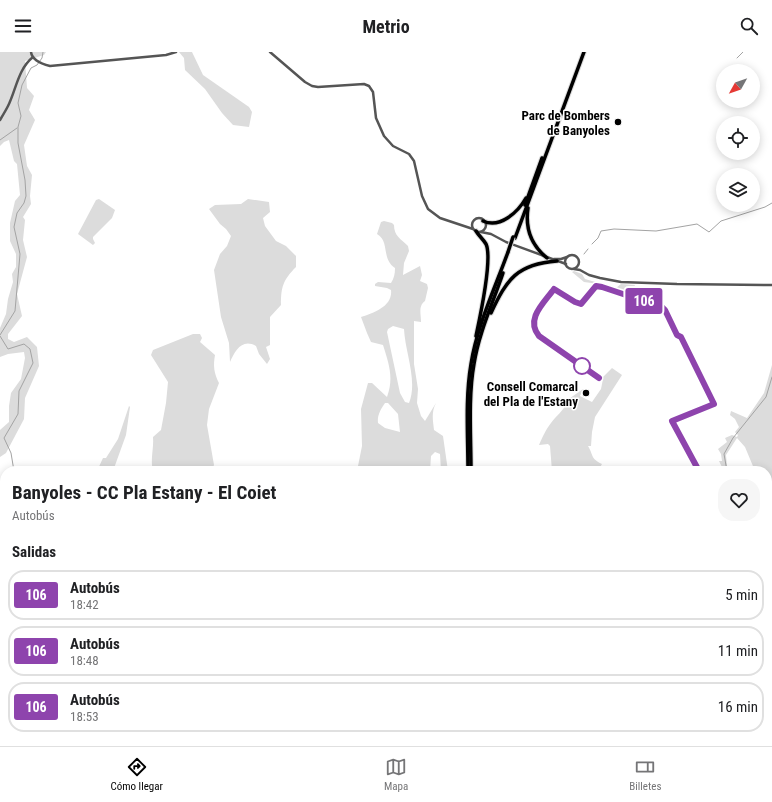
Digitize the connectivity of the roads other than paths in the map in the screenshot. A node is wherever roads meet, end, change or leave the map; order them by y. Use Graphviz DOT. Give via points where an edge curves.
graph roads {
  1 [pos="31,52"];
  2 [pos="176,52"];
  3 [pos="270,52"];
  4 [pos="583,52"];
  5 [pos="33,57"];
  6 [pos="0,120"];
  7 [pos="531,188"];
  8 [pos="530,198"];
  9 [pos="483,221"];
  10 [pos="473,222"];
  11 [pos="465,226"];
  12 [pos="485,226"];
  13 [pos="475,230"];
  14 [pos="481,232"];
  15 [pos="491,234"];
  16 [pos="514,238"];
  17 [pos="567,257"];
  18 [pos="547,258"];
  19 [pos="555,260"];
  20 [pos="566,264"];
  21 [pos="579,264"];
  22 [pos="574,269"];
  23 [pos="582,271"];
  24 [pos="772,285"];
  25 [pos="473,359"];
  26 [pos="470,466"];
  1 -- 5 [label="street"];
  2 -- 5 [label="street" via="63,66 45,65"];
  3 -- 11 [label="street" via="312,86 369,86 373,92 378,125 388,141 409,154 414,161 422,196 428,209 440,218"];
  4 -- 7 [label="highway"];
  4 -- 8 [label="highway"];
  5 -- 6 [label="street" via="21,74"];
  7 -- 9 [label="highway" via="521,205 511,215 496,222"];
  7 -- 16 [label="highway"];
  8 -- 16 [label="highway"];
  8 -- 18 [label="highway" via="527,219 530,235 536,247"];
  9 -- 10 [label="street" via="479,219"];
  9 -- 12 [label="street"];
  10 -- 11 [label="street"];
  10 -- 13 [label="street"];
  11 -- 13 [label="street"];
  12 -- 14 [label="street"];
  12 -- 15 [label="street"];
  13 -- 14 [label="street"];
  13 -- 25 [label="highway" via="485,243 488,254"];
  14 -- 15 [label="street"];
  15 -- 18 [label="street"];
  16 -- 25 [label="highway, bridge"];
  17 -- 19 [label="street"];
  17 -- 20 [label="street"];
  17 -- 21 [label="street" via="576,256"];
  18 -- 19 [label="street"];
  19 -- 20 [label="street"];
  19 -- 25 [label="highway" via="528,267 512,278 489,316"];
  20 -- 22 [label="street" via="568,268"];
  21 -- 22 [label="street"];
  21 -- 23 [label="street"];
  22 -- 23 [label="street"];
  23 -- 24 [label="street" via="621,282"];
  25 -- 26 [label="highway" via="468,391"];
}
